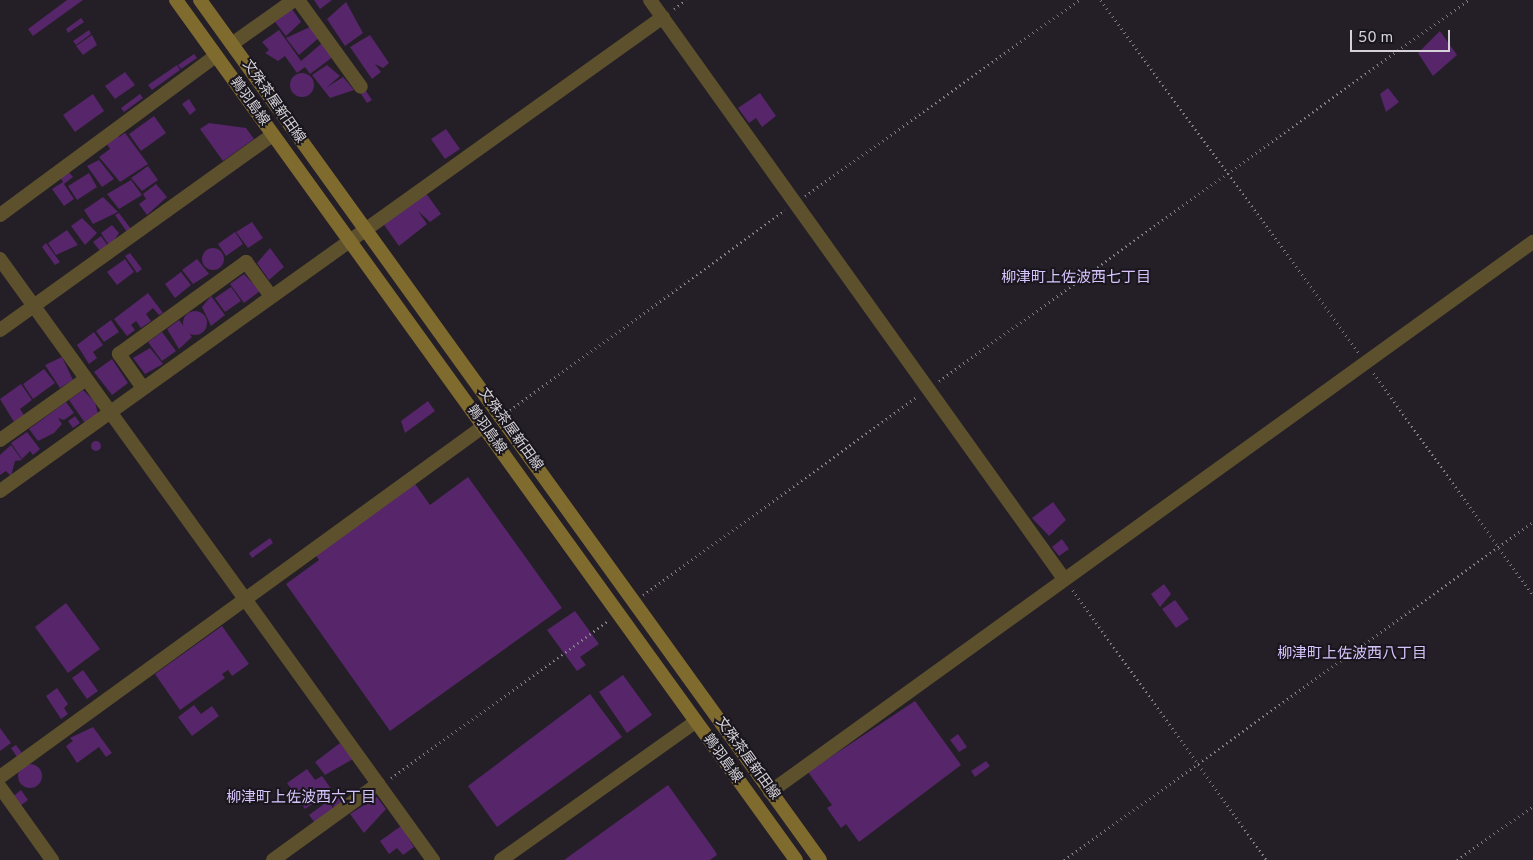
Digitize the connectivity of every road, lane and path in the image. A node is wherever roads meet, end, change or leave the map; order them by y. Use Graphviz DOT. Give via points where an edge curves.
graph roads {
  1 [pos="176,0"];
  2 [pos="200,0"];
  3 [pos="294,0"];
  4 [pos="298,0"];
  5 [pos="650,0"];
  6 [pos="1079,0"];
  7 [pos="1101,0"];
  8 [pos="1468,0"];
  9 [pos="663,17"];
  10 [pos="232,44"];
  11 [pos="216,56"];
  12 [pos="361,87"];
  13 [pos="272,135"];
  14 [pos="1228,173"];
  15 [pos="795,203"];
  16 [pos="0,215"];
  17 [pos="364,230"];
  18 [pos="348,241"];
  19 [pos="1533,242"];
  20 [pos="0,259"];
  21 [pos="271,296"];
  22 [pos="35,305"];
  23 [pos="0,330"];
  24 [pos="1366,362"];
  25 [pos="86,379"];
  26 [pos="143,388"];
  27 [pos="928,389"];
  28 [pos="110,412"];
  29 [pos="501,418"];
  30 [pos="484,426"];
  31 [pos="0,440"];
  32 [pos="0,491"];
  33 [pos="1533,522"];
  34 [pos="1499,546"];
  35 [pos="1064,579"];
  36 [pos="1533,595"];
  37 [pos="247,598"];
  38 [pos="634,602"];
  39 [pos="618,613"];
  40 [pos="695,722"];
  41 [pos="1198,764"];
  42 [pos="0,777"];
  43 [pos="378,784"];
  44 [pos="0,787"];
  45 [pos="770,792"];
  46 [pos="1533,806"];
  47 [pos="52,860"];
  48 [pos="274,860"];
  49 [pos="433,860"];
  50 [pos="501,860"];
  51 [pos="796,860"];
  52 [pos="820,860"];
  53 [pos="1064,860"];
  54 [pos="1267,860"];
  55 [pos="1457,860"];
  1 -- 11 [label="main road, 鶉羽島線"];
  2 -- 10 [label="main road, 文殊茶屋新田線"];
  3 -- 10 [label="street"];
  4 -- 12 [label="street"];
  5 -- 9 [label="street"];
  6 -- 15 [label="path"];
  7 -- 14 [label="path"];
  8 -- 14 [label="path"];
  9 -- 15 [label="street"];
  9 -- 17 [label="street"];
  10 -- 17 [label="main road, 文殊茶屋新田線"];
  11 -- 13 [label="main road, 鶉羽島線"];
  11 -- 16 [label="street"];
  13 -- 18 [label="main road, 鶉羽島線"];
  13 -- 22 [label="street"];
  14 -- 24 [label="path"];
  14 -- 27 [label="path"];
  15 -- 27 [label="street"];
  15 -- 29 [label="path"];
  17 -- 18 [label="street"];
  17 -- 29 [label="main road, 文殊茶屋新田線"];
  18 -- 21 [label="street"];
  18 -- 30 [label="main road, 鶉羽島線"];
  19 -- 24 [label="street"];
  20 -- 22 [label="street"];
  21 -- 26 [label="street"];
  21 -- 26 [label="street" via="246,262 119,354"];
  22 -- 23 [label="street"];
  22 -- 25 [label="street"];
  24 -- 34 [label="path"];
  24 -- 35 [label="street"];
  25 -- 28 [label="street"];
  25 -- 31 [label="street"];
  26 -- 28 [label="street"];
  27 -- 35 [label="street"];
  27 -- 38 [label="path"];
  28 -- 32 [label="street"];
  28 -- 37 [label="street"];
  29 -- 38 [label="main road, 文殊茶屋新田線"];
  30 -- 37 [label="street"];
  30 -- 39 [label="main road, 鶉羽島線"];
  33 -- 34 [label="path"];
  34 -- 36 [label="path"];
  34 -- 41 [label="path"];
  35 -- 41 [label="path"];
  35 -- 45 [label="street"];
  37 -- 42 [label="street"];
  37 -- 43 [label="street"];
  38 -- 45 [label="main road, 文殊茶屋新田線"];
  39 -- 40 [label="main road, 鶉羽島線"];
  39 -- 43 [label="path"];
  40 -- 50 [label="street"];
  40 -- 51 [label="main road, 鶉羽島線"];
  41 -- 53 [label="path"];
  41 -- 54 [label="path"];
  43 -- 48 [label="street"];
  43 -- 49 [label="street"];
  44 -- 47 [label="street"];
  45 -- 52 [label="main road, 文殊茶屋新田線"];
  46 -- 55 [label="path"];
}
